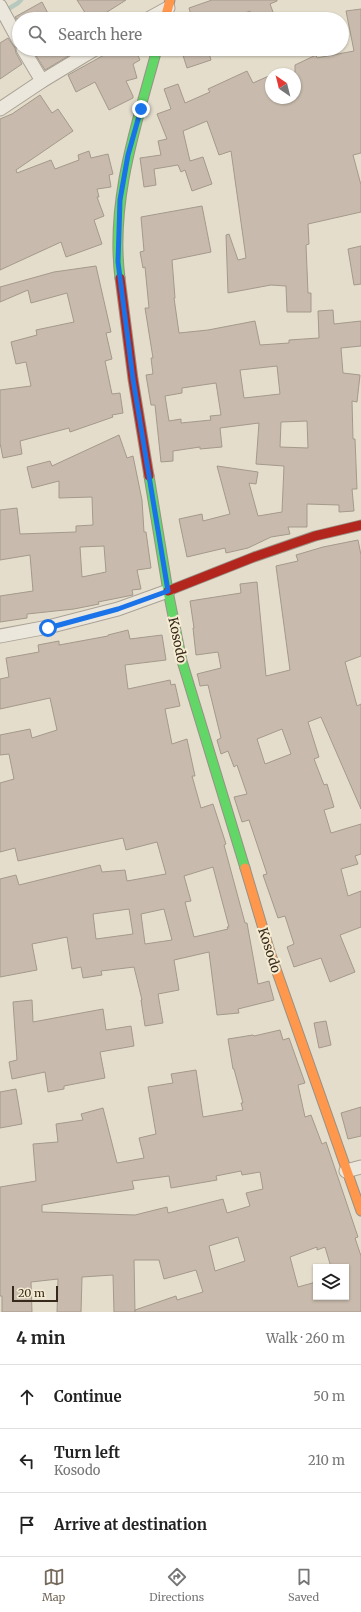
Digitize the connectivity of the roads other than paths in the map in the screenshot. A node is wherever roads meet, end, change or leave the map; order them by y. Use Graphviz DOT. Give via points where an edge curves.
graph roads {
  1 [pos="0,6"];
  2 [pos="12,29"];
  3 [pos="27,56"];
  4 [pos="83,56"];
  5 [pos="155,56"];
  6 [pos="42,81"];
  7 [pos="0,109"];
  8 [pos="361,526"];
  9 [pos="168,591"];
  10 [pos="0,636"];
  11 [pos="361,1167"];
  12 [pos="346,1171"];
  13 [pos="361,1211"];
  1 -- 2 [label="street"];
  3 -- 6 [label="street"];
  4 -- 6 [label="street"];
  5 -- 9 [label="main road, Kosodo" via="128,155 120,200 118,262 133,379"];
  6 -- 7 [label="street"];
  8 -- 9 [label="main road" via="315,536"];
  9 -- 10 [label="street" via="111,611 48,628"];
  9 -- 12 [label="main road, Kosodo" via="182,661 265,938"];
  11 -- 12 [label="street"];
  12 -- 13 [label="main road, Kosodo"];
}
